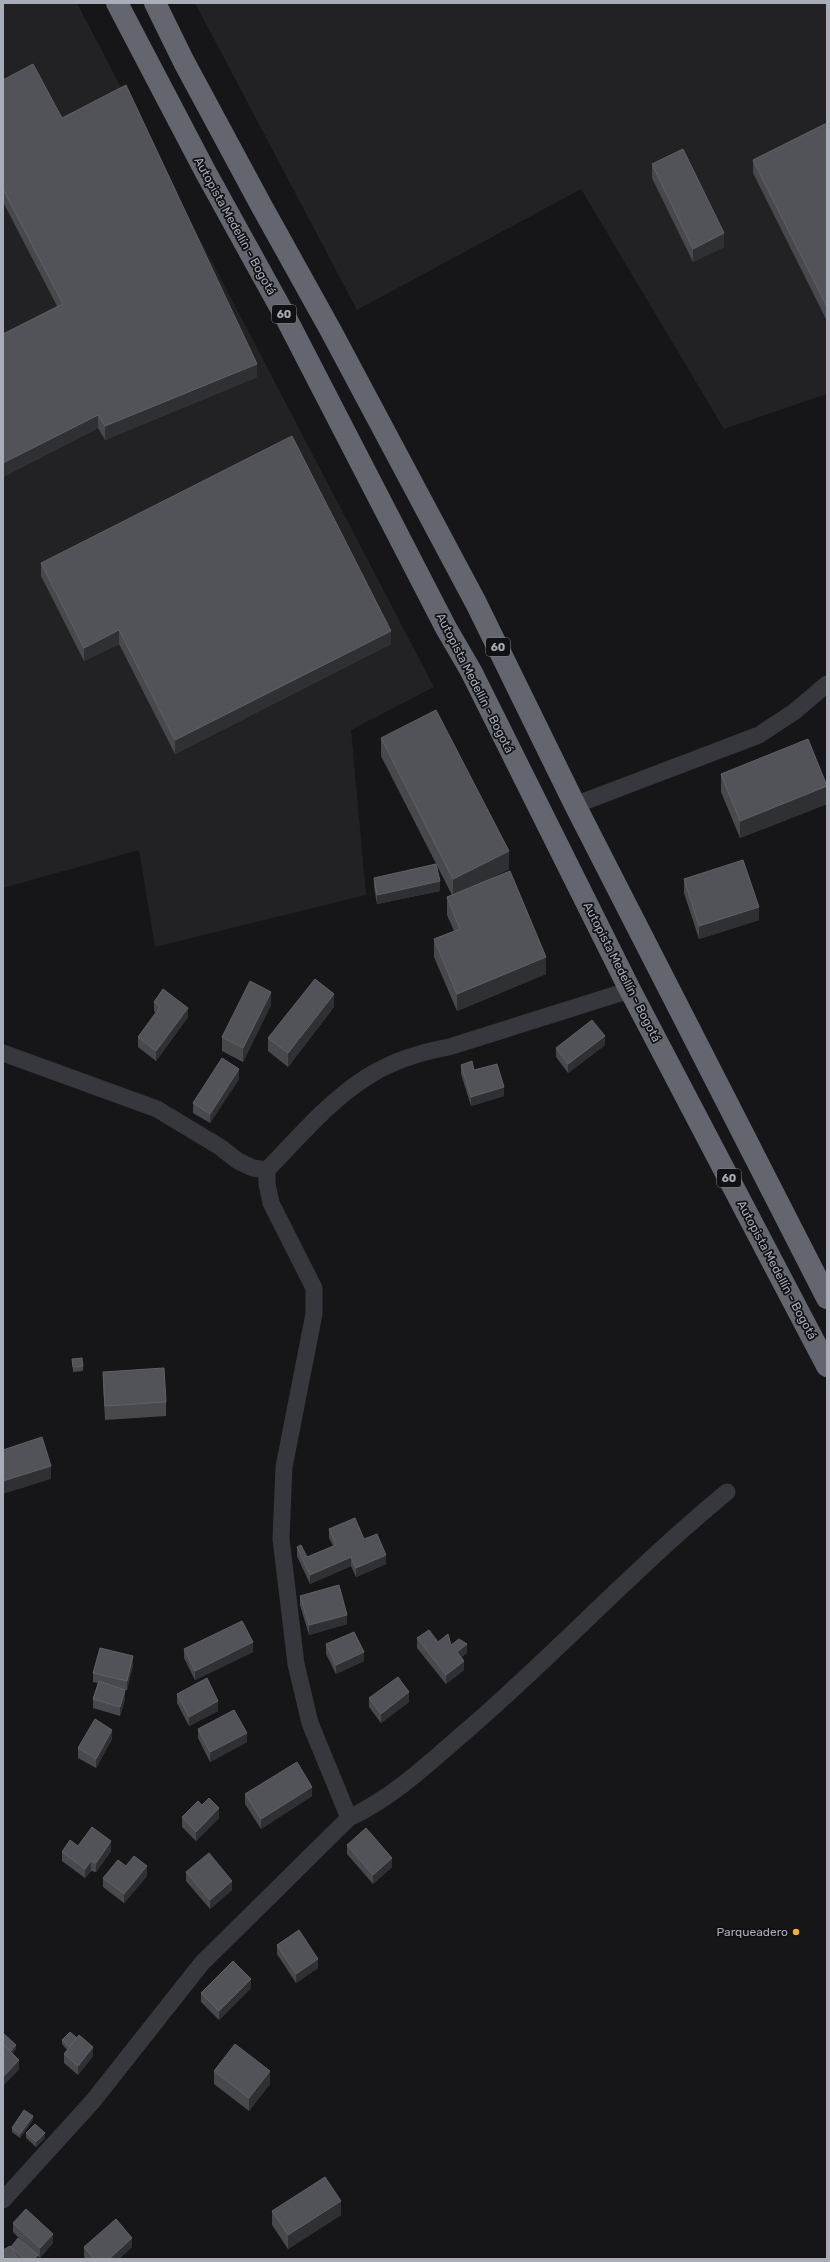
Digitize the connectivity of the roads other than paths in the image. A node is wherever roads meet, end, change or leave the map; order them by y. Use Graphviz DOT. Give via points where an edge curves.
graph roads {
  1 [pos="117,3"];
  2 [pos="155,3"];
  3 [pos="827,684"];
  4 [pos="575,805"];
  5 [pos="630,990"];
  6 [pos="3,1053"];
  7 [pos="267,1170"];
  8 [pos="827,1298"];
  9 [pos="827,1366"];
  10 [pos="727,1492"];
  11 [pos="349,1818"];
  12 [pos="3,2200"];
  1 -- 5 [label="highway, Autopista Medellín - Bogotá / 60" via="471,671"];
  2 -- 4 [label="highway, 60" via="184,62 332,331 476,603"];
  3 -- 4 [label="street" via="794,712 758,735"];
  4 -- 8 [label="highway, 60"];
  5 -- 7 [label="street" via="449,1047 422,1052 367,1076 335,1102"];
  5 -- 9 [label="highway, Autopista Medellín - Bogotá / 60"];
  6 -- 7 [label="street" via="156,1109 220,1147 238,1161 253,1168"];
  7 -- 11 [label="street" via="270,1203 314,1288 314,1314 284,1467 281,1539 296,1664 310,1723"];
  10 -- 11 [label="street" via="664,1546 528,1677 419,1772 374,1806"];
  11 -- 12 [label="street" via="202,1963 93,2101"];
}
